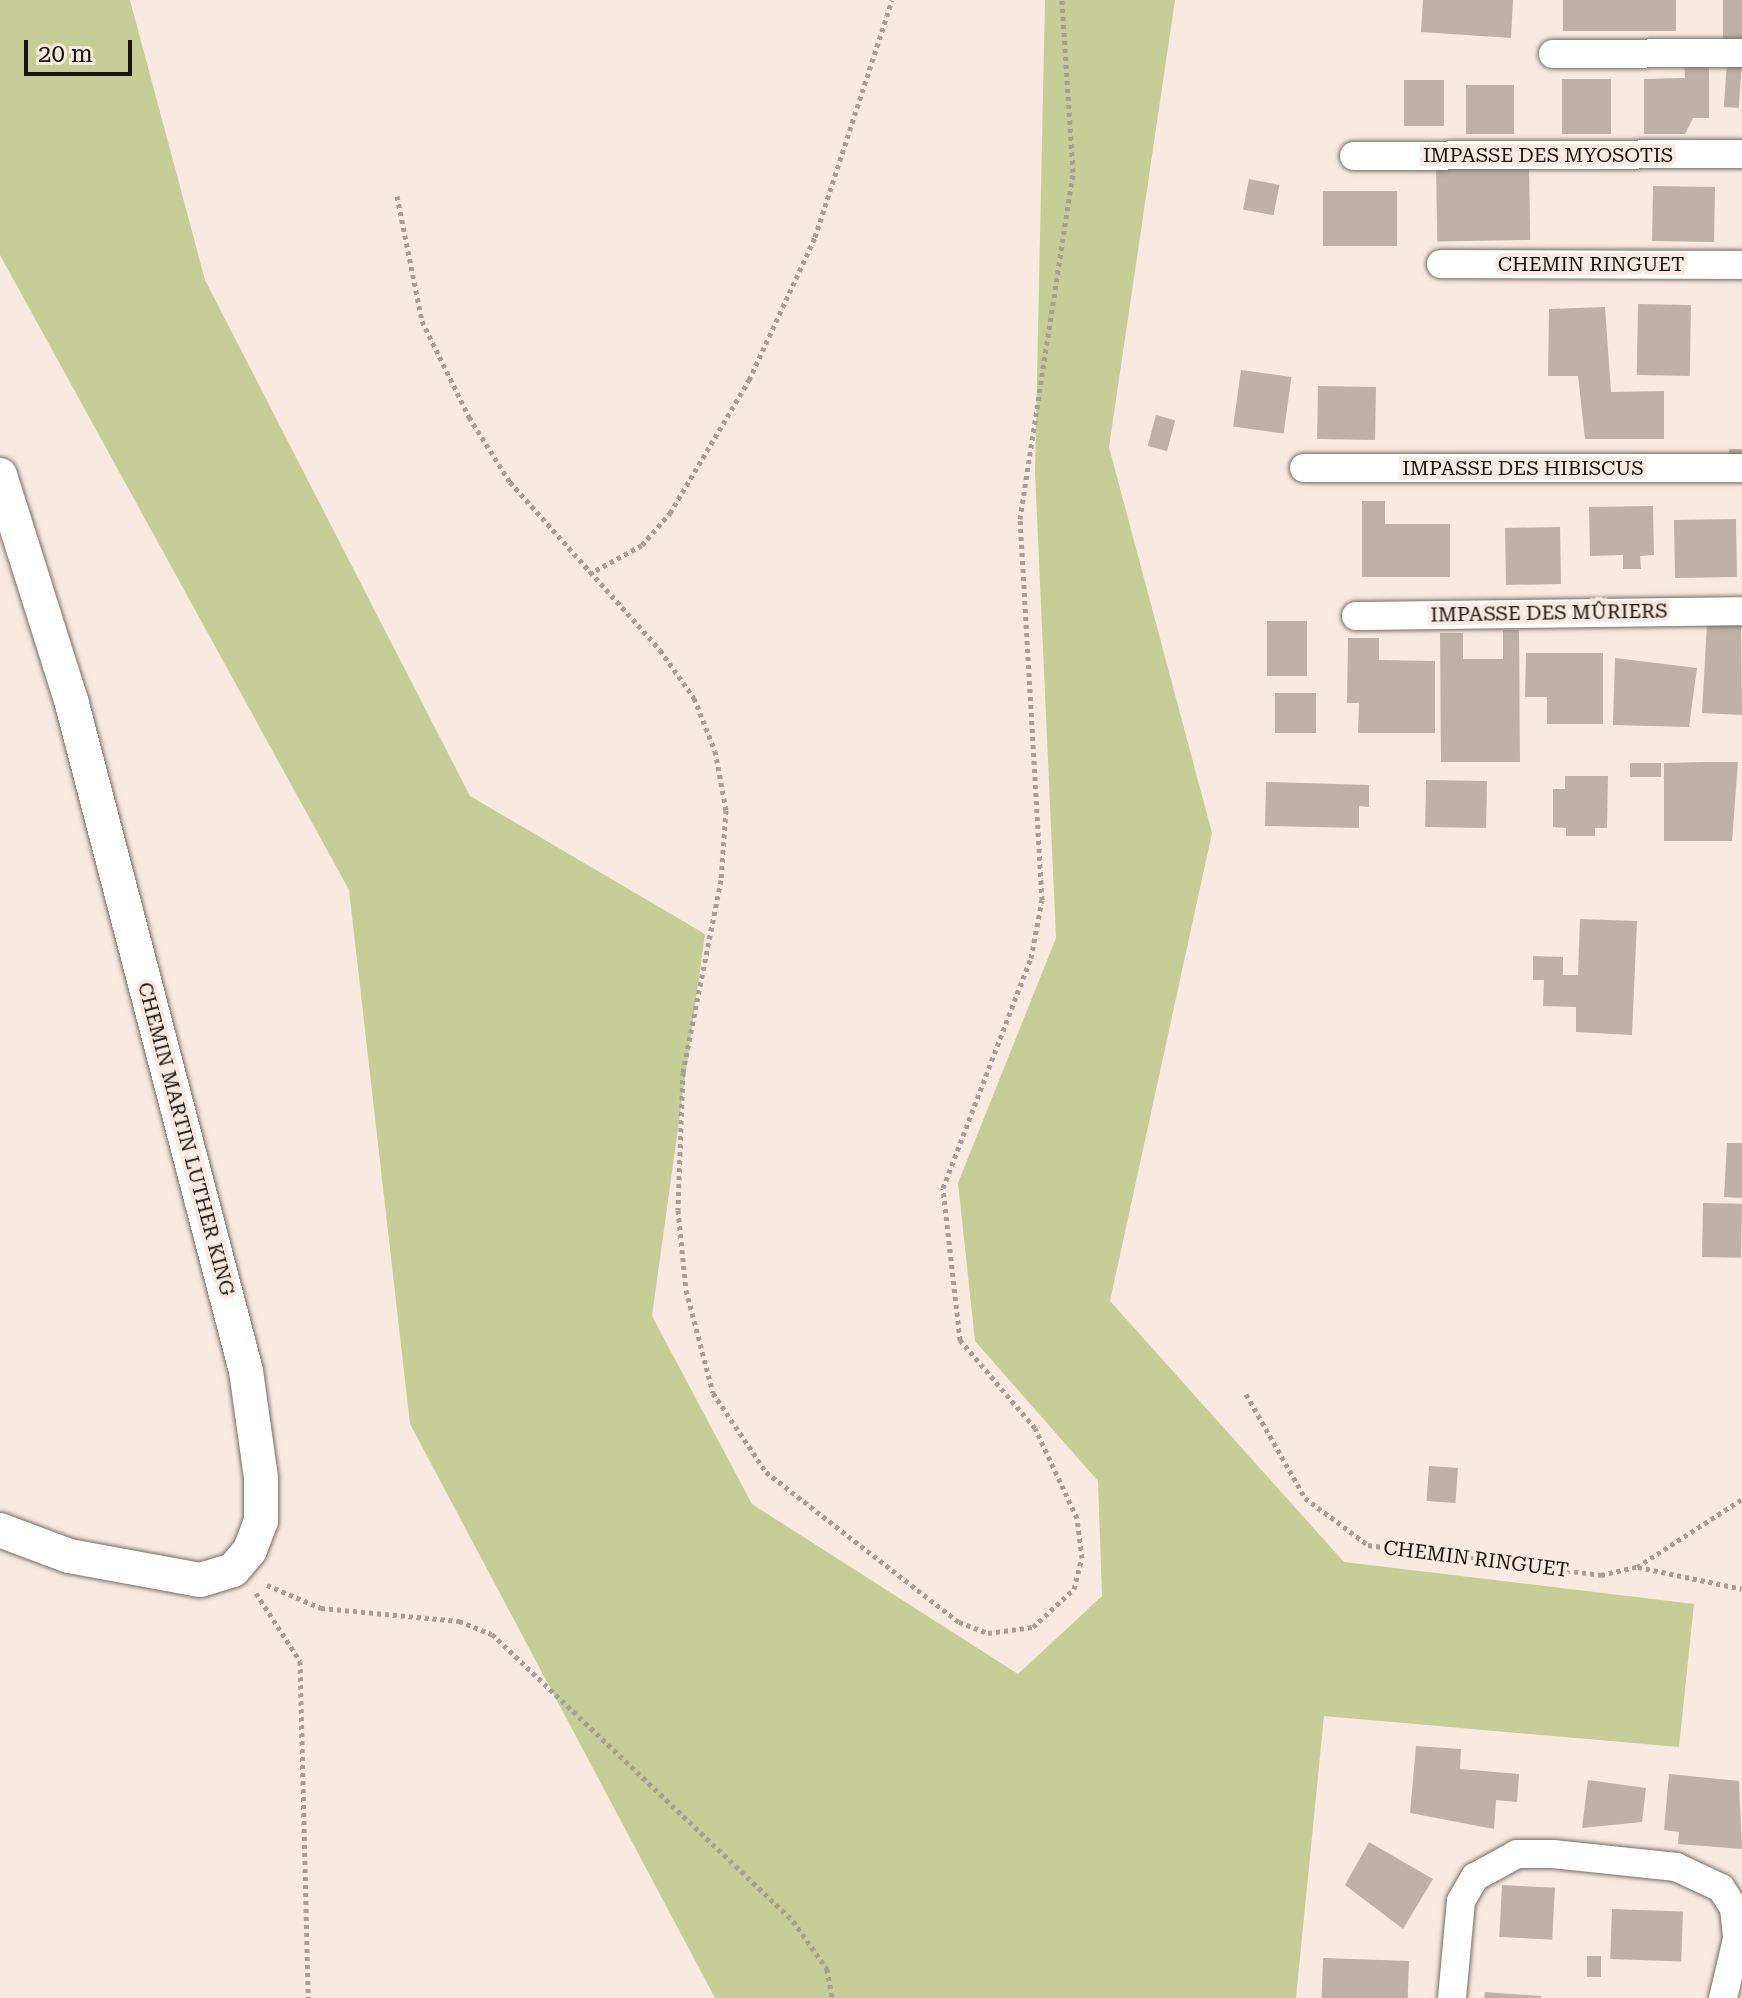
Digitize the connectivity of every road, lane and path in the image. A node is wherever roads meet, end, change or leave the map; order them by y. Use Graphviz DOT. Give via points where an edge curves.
graph roads {
  1 [pos="892,0"];
  2 [pos="1062,0"];
  3 [pos="1742,53"];
  4 [pos="1553,54"];
  5 [pos="1742,154"];
  6 [pos="1354,156"];
  7 [pos="397,196"];
  8 [pos="1441,264"];
  9 [pos="1742,265"];
  10 [pos="1304,468"];
  11 [pos="1742,468"];
  12 [pos="0,475"];
  13 [pos="589,574"];
  14 [pos="1742,611"];
  15 [pos="1356,616"];
  16 [pos="1246,1394"];
  17 [pos="1742,1499"];
  18 [pos="0,1530"];
  19 [pos="1637,1567"];
  20 [pos="233,1570"];
  21 [pos="1742,1589"];
  22 [pos="308,1998"];
  23 [pos="832,1998"];
  24 [pos="1452,1998"];
  25 [pos="1723,1998"];
  1 -- 13 [label="path" via="815,237 749,380 670,513 642,545"];
  2 -- 13 [label="path" via="1073,172 1020,519 1042,900 1031,958 943,1188 960,1340 1035,1428 1077,1518 1082,1558 1074,1589 1033,1627 988,1633 959,1622 766,1472 713,1393 686,1290 678,1210 683,1072 721,880 726,810 715,751 694,698"];
  3 -- 4 [label="street"];
  5 -- 6 [label="street, IMPASSE DES MYOSOTIS"];
  7 -- 13 [label="path" via="422,321 443,370 510,482"];
  8 -- 9 [label="street, CHEMIN RINGUET"];
  10 -- 11 [label="street, IMPASSE DES HIBISCUS"];
  12 -- 20 [label="street, CHEMIN MARTIN LUTHER KING" via="72,704 246,1371 261,1521"];
  14 -- 15 [label="street, IMPASSE DES MÛRIERS"];
  16 -- 19 [label="path, CHEMIN RINGUET" via="1305,1498 1368,1545 1601,1575"];
  17 -- 19 [label="path, CHEMIN RINGUET"];
  18 -- 20 [label="street" via="146,1576 200,1580"];
  19 -- 21 [label="path, CHEMIN RINGUET"];
  20 -- 22 [label="path" via="272,1609 300,1661"];
  20 -- 23 [label="path" via="321,1608 459,1621 492,1634 793,1921 827,1969"];
  24 -- 25 [label="street" via="1461,1901 1475,1877 1505,1857 1553,1854 1676,1867 1721,1888 1734,1908 1737,1939"];
}
